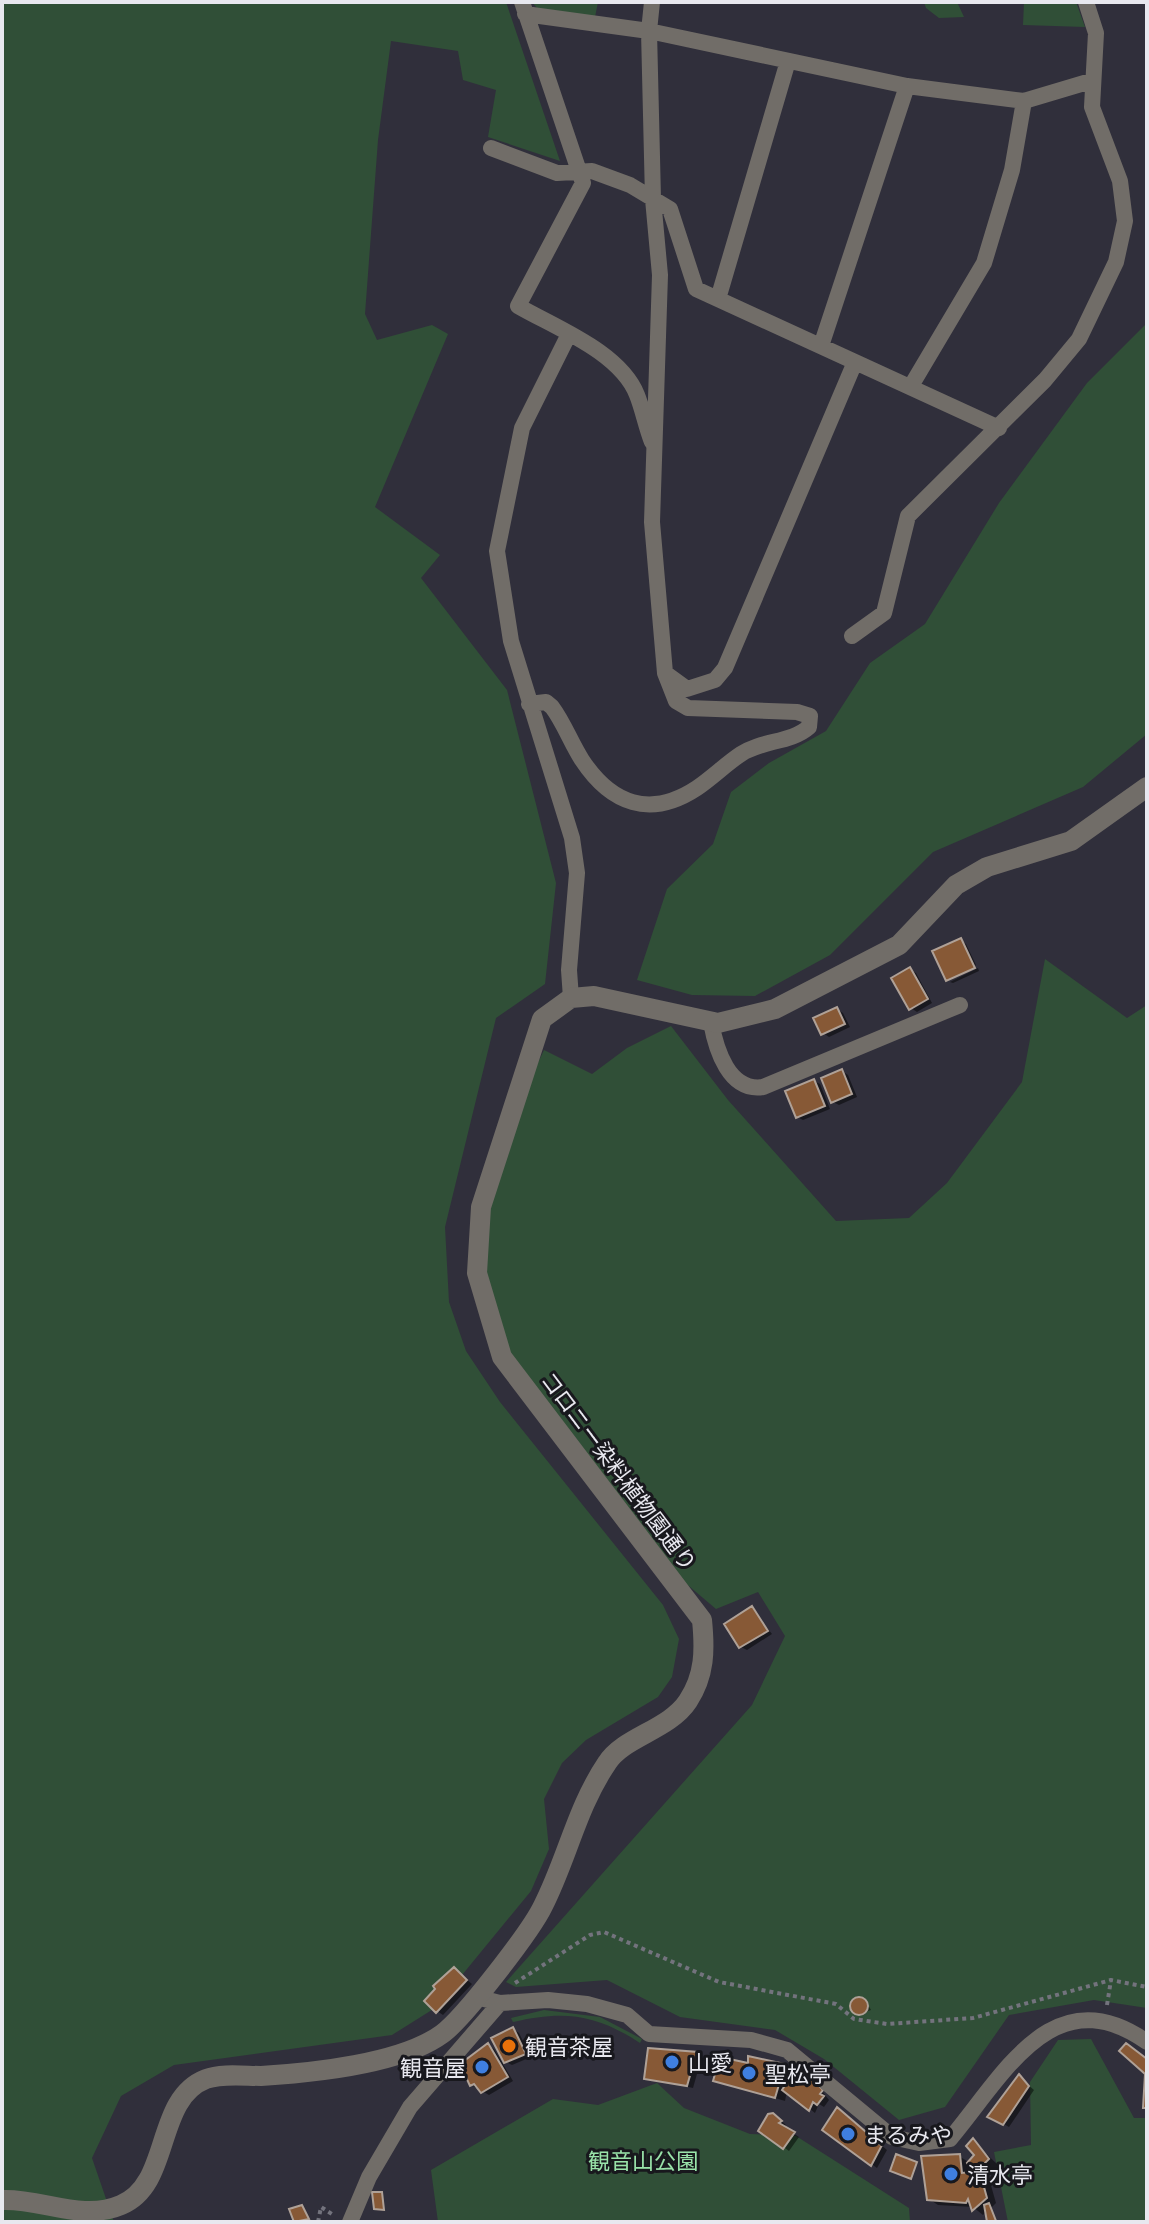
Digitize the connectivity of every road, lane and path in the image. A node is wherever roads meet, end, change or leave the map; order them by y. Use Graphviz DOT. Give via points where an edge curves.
graph roads {
  1 [pos="652,2"];
  2 [pos="1086,2"];
  3 [pos="523,8"];
  4 [pos="649,31"];
  5 [pos="788,61"];
  6 [pos="1091,81"];
  7 [pos="907,86"];
  8 [pos="1024,101"];
  9 [pos="491,148"];
  10 [pos="577,171"];
  11 [pos="653,199"];
  12 [pos="718,299"];
  13 [pos="568,336"];
  14 [pos="821,346"];
  15 [pos="855,362"];
  16 [pos="911,386"];
  17 [pos="999,428"];
  18 [pos="656,451"];
  19 [pos="852,636"];
  20 [pos="665,673"];
  21 [pos="529,704"];
  22 [pos="1147,787"];
  23 [pos="571,998"];
  24 [pos="960,1005"];
  25 [pos="711,1022"];
  26 [pos="1111,1980"];
  27 [pos="509,1986"];
  28 [pos="1147,1987"];
  29 [pos="476,1997"];
  30 [pos="500,2003"];
  31 [pos="1105,2019"];
  32 [pos="1147,2042"];
  33 [pos="2,2200"];
  34 [pos="321,2207"];
  35 [pos="318,2222"];
  36 [pos="350,2222"];
  1 -- 4 [label="street"];
  2 -- 6 [label="street" via="1096,33"];
  3 -- 4 [label="street"];
  3 -- 10 [label="street"];
  4 -- 5 [label="street"];
  4 -- 11 [label="street"];
  5 -- 7 [label="street"];
  5 -- 12 [label="street"];
  6 -- 8 [label="street"];
  6 -- 17 [label="street" via="1092,107 1120,181 1125,221 1116,262 1079,339"];
  7 -- 8 [label="street"];
  7 -- 14 [label="street"];
  8 -- 16 [label="street" via="1012,170 984,263"];
  9 -- 10 [label="street" via="557,173"];
  10 -- 11 [label="street" via="617,180"];
  10 -- 13 [label="street" via="583,183 518,306"];
  11 -- 12 [label="street" via="670,209 696,289"];
  11 -- 18 [label="street" via="660,275"];
  12 -- 14 [label="street"];
  13 -- 18 [label="street" via="620,371 636,393"];
  13 -- 21 [label="street" via="522,428 497,551 511,641"];
  14 -- 15 [label="street"];
  15 -- 16 [label="street"];
  15 -- 20 [label="street" via="725,668 715,680 687,689"];
  16 -- 17 [label="street"];
  17 -- 19 [label="street" via="908,516 884,613"];
  18 -- 20 [label="street" via="652,522"];
  20 -- 21 [label="street" via="676,701 688,708 797,712 810,716 809,727 800,735 753,746 672,800 647,804 621,801 597,782 552,707 546,702"];
  21 -- 23 [label="street" via="556,782 577,873"];
  22 -- 25 [label="street" via="1071,841 987,867 956,885 899,945 775,1009"];
  23 -- 25 [label="street" via="619,1000"];
  23 -- 29 [label="street, コロニー染料植物園通り" via="542,1019 529,1056 481,1207 477,1273 502,1357 702,1620 706,1659 688,1701 609,1759 589,1792 542,1909"];
  24 -- 25 [label="street" via="751,1089 738,1082 716,1051"];
  26 -- 27 [label="path" via="973,2018 887,2024 854,2019 836,2004 719,1982 604,1932 590,1935"];
  26 -- 28 [label="path"];
  26 -- 31 [label="path"];
  29 -- 30 [label="street"];
  29 -- 33 [label="street, コロニー染料植物園通り" via="442,2034 403,2052 319,2072 206,2079 185,2096 166,2131 149,2182 122,2205 75,2212"];
  30 -- 31 [label="street" via="587,2004 627,2015 649,2034 751,2040 787,2050 892,2137 919,2143 950,2139 1018,2054 1048,2031 1077,2019"];
  30 -- 36 [label="street" via="410,2107"];
  31 -- 32 [label="street"];
  34 -- 35 [label="path"];
}
